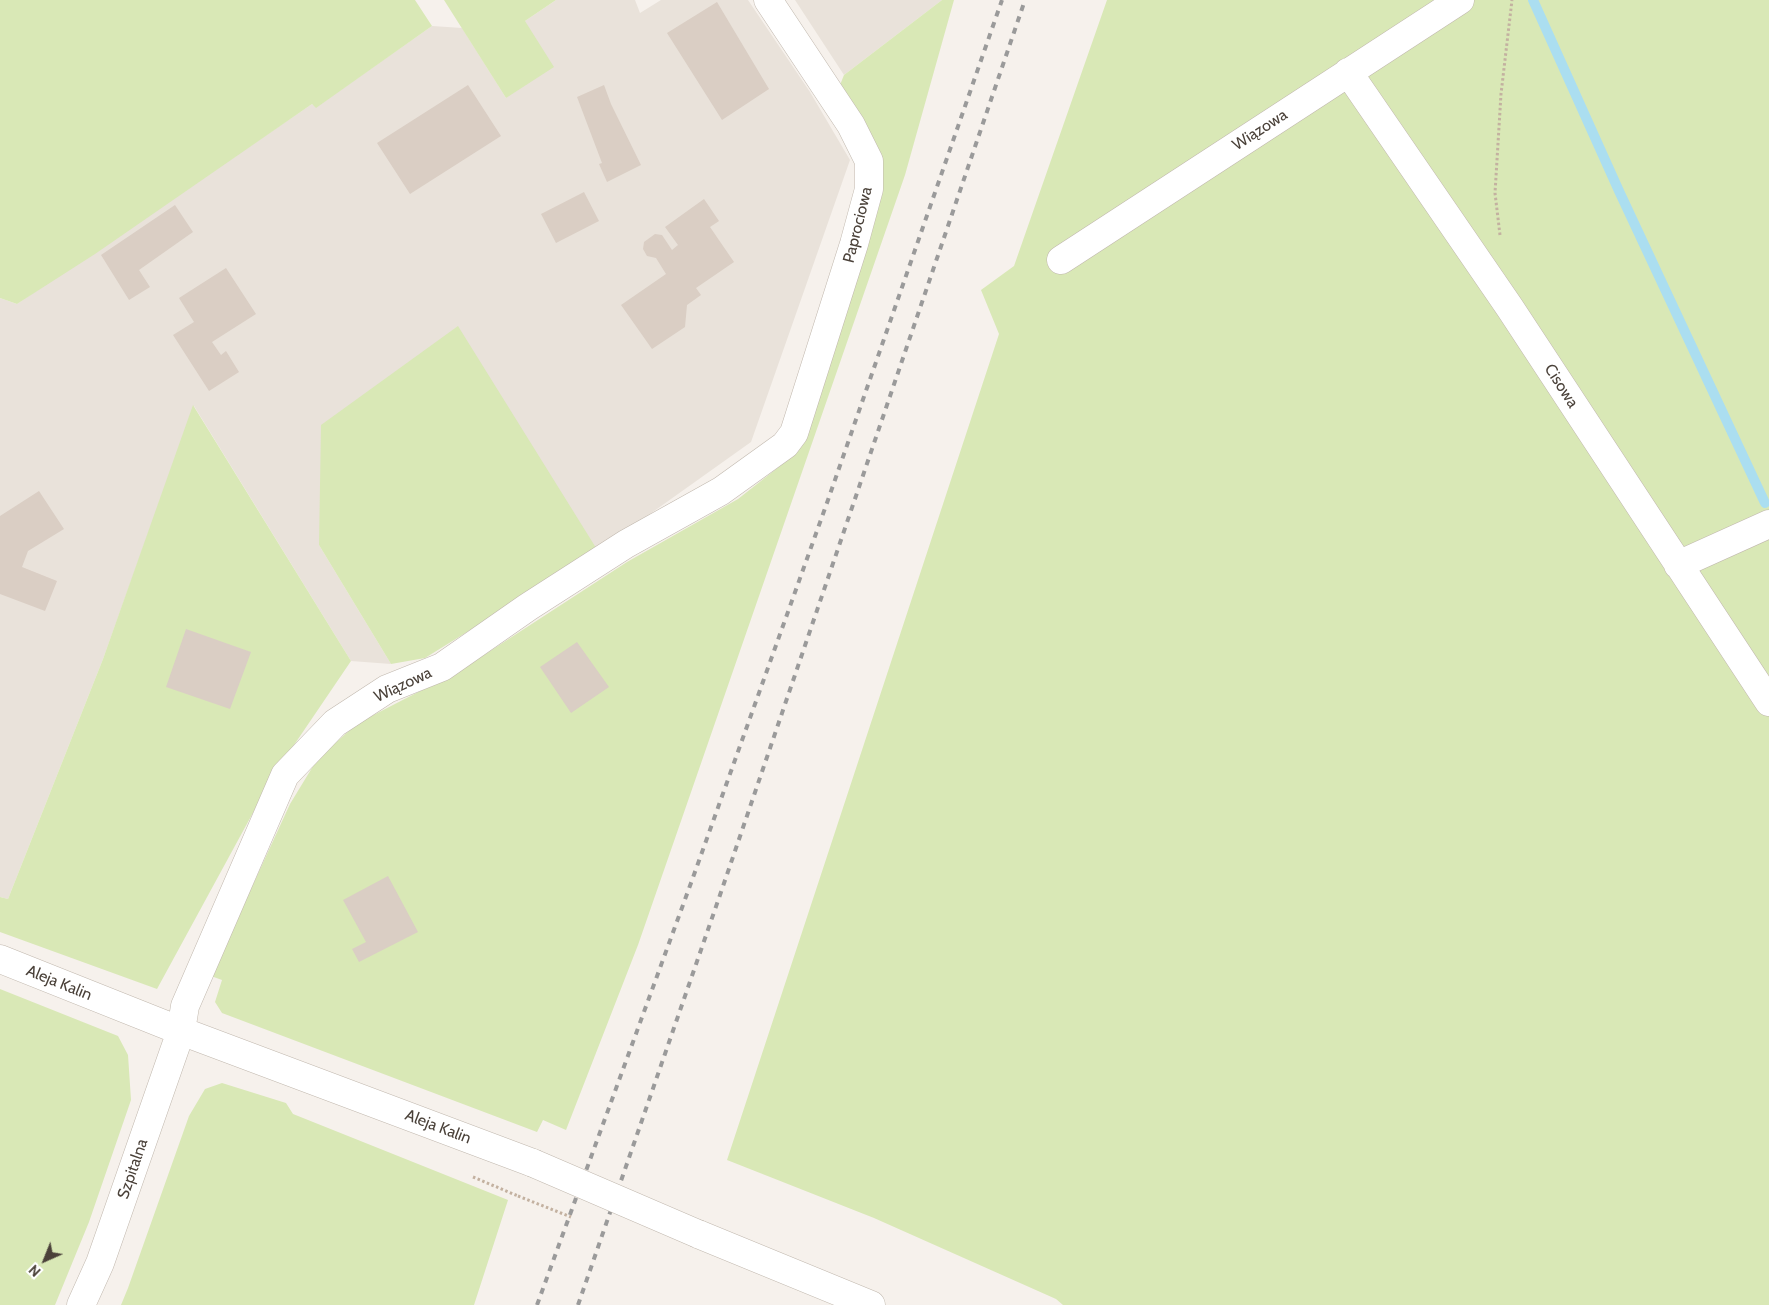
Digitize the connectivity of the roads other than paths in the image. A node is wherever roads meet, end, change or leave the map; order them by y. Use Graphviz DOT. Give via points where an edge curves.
graph roads {
  1 [pos="768,0"];
  2 [pos="1460,0"];
  3 [pos="1348,72"];
  4 [pos="1061,260"];
  5 [pos="766,459"];
  6 [pos="1769,524"];
  7 [pos="1678,565"];
  8 [pos="1769,702"];
  9 [pos="0,959"];
  10 [pos="181,1031"];
  11 [pos="81,1305"];
  12 [pos="871,1305"];
  1 -- 5 [label="street, Paprociowa" via="851,125 870,161 869,189 854,244 794,433 785,445"];
  2 -- 3 [label="street, Wiązowa"];
  3 -- 4 [label="street, Wiązowa"];
  3 -- 7 [label="street, Cisowa" via="1510,308"];
  5 -- 10 [label="street, Wiązowa" via="721,490 560,586 442,667 387,689 335,723 285,775 185,1006"];
  6 -- 7 [label="street"];
  7 -- 8 [label="street, Cisowa"];
  9 -- 10 [label="street, Aleja Kalin"];
  10 -- 11 [label="street, Szpitalna" via="100,1263"];
  10 -- 12 [label="street, Aleja Kalin, bridge" via="534,1163"];
}
